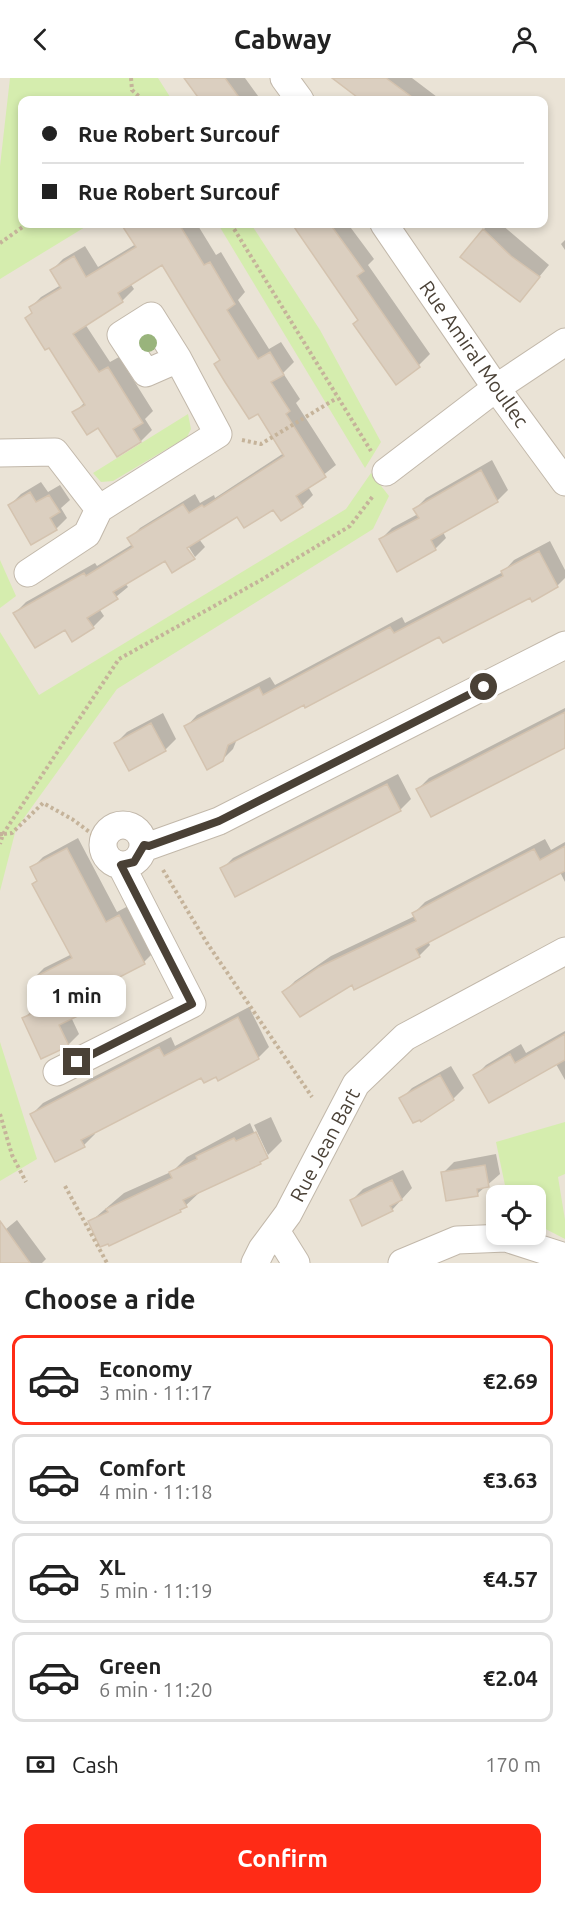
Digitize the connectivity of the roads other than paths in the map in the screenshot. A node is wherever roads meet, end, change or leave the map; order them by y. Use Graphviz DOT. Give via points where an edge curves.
graph roads {
  1 [pos="285,78"];
  2 [pos="297,96"];
  3 [pos="387,228"];
  4 [pos="565,342"];
  5 [pos="178,359"];
  6 [pos="496,388"];
  7 [pos="0,453"];
  8 [pos="386,472"];
  9 [pos="565,483"];
  10 [pos="99,508"];
  11 [pos="28,573"];
  12 [pos="565,645"];
  13 [pos="146,846"];
  14 [pos="121,865"];
  15 [pos="565,951"];
  16 [pos="57,1072"];
  17 [pos="276,1231"];
  18 [pos="565,1257"];
  19 [pos="255,1263"];
  20 [pos="296,1263"];
  21 [pos="402,1263"];
  1 -- 2 [label="street"];
  3 -- 6 [label="street, Rue Amiral Moullec"];
  4 -- 6 [label="street"];
  5 -- 10 [label="street" via="218,434"];
  6 -- 8 [label="street"];
  6 -- 9 [label="street, Rue Amiral Moullec"];
  7 -- 10 [label="street" via="55,452"];
  10 -- 11 [label="street" via="87,534"];
  12 -- 13 [label="street" via="219,821"];
  13 -- 14 [label="street" via="134,862"];
  13 -- 14 [label="street" via="139,832 121,824 109,830 103,842 105,854"];
  14 -- 16 [label="street" via="192,1004"];
  15 -- 17 [label="street, Rue Jean Bart" via="405,1037 356,1084"];
  17 -- 19 [label="street, Rue Jean Bart"];
  17 -- 20 [label="street"];
  18 -- 21 [label="street" via="506,1238 457,1240"];
}
